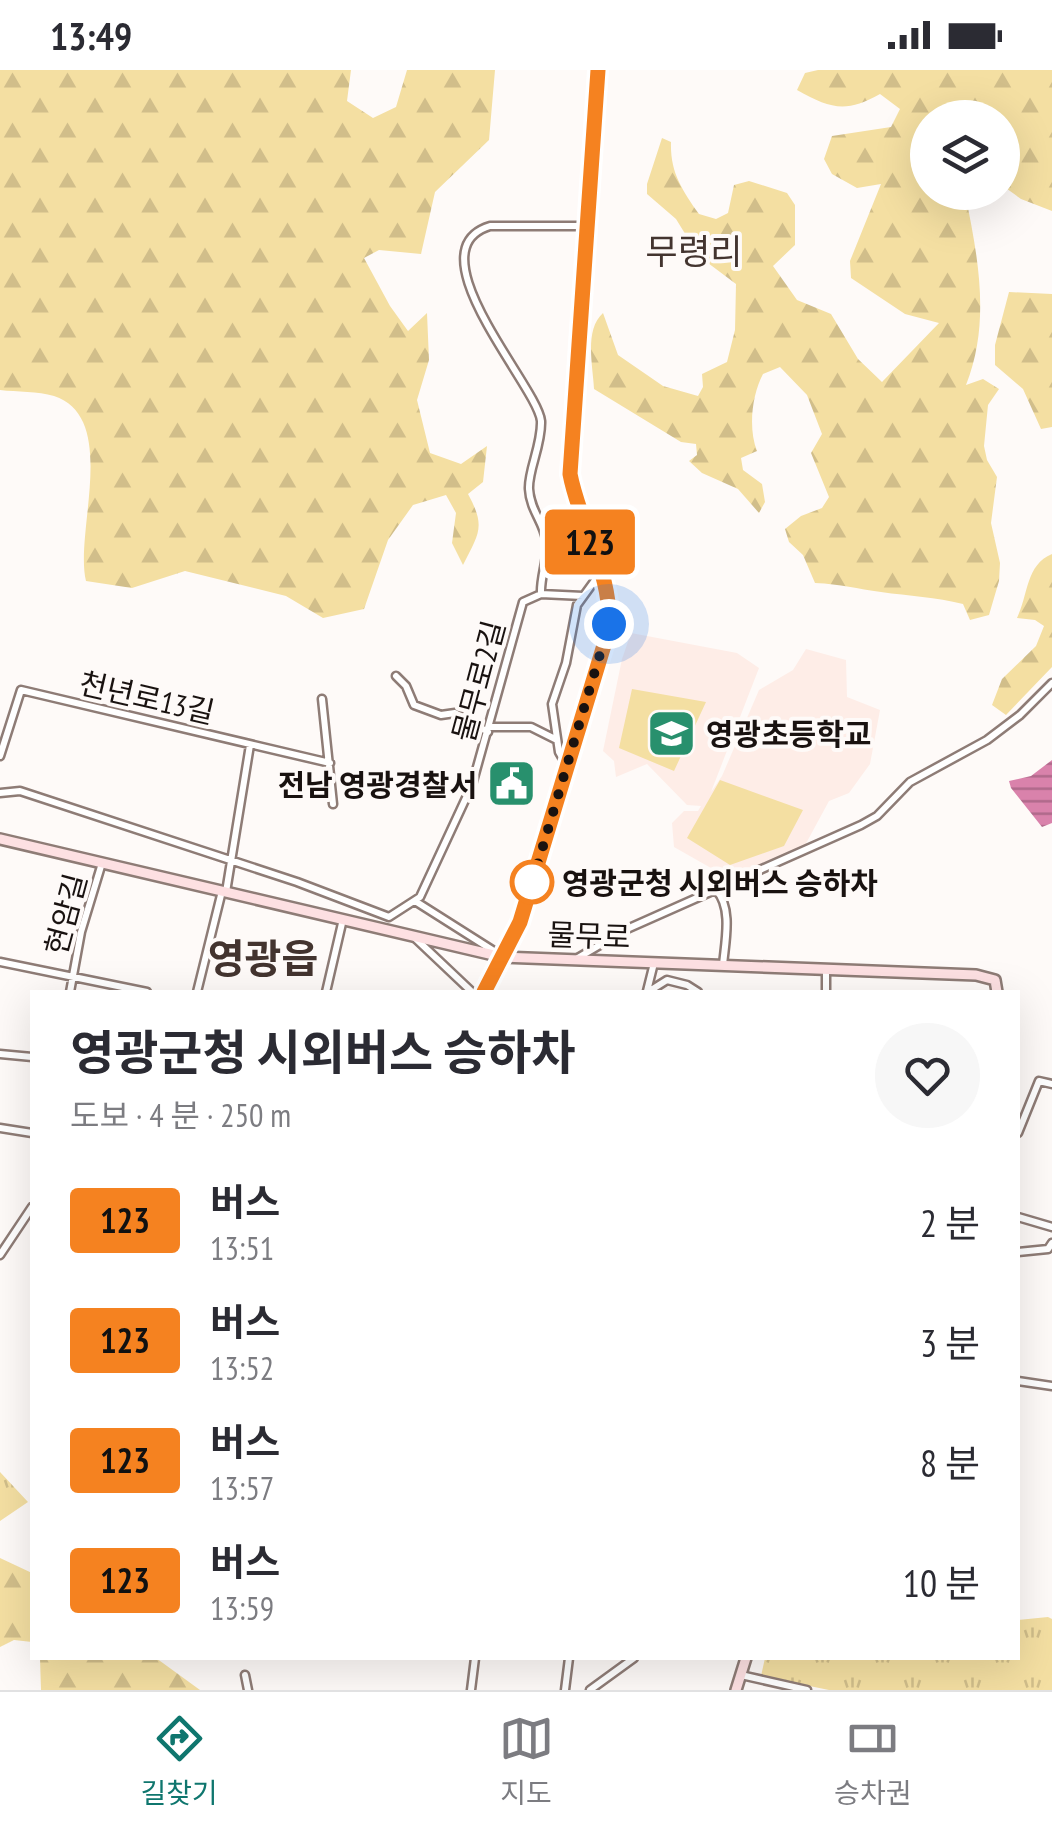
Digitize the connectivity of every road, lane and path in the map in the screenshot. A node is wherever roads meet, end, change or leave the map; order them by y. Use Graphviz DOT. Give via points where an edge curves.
graph roads {
  1 [pos="598,70"];
  2 [pos="590,226"];
  3 [pos="601,572"];
  4 [pos="541,594"];
  5 [pos="583,596"];
  6 [pos="396,676"];
  7 [pos="1052,683"];
  8 [pos="322,699"];
  9 [pos="489,730"];
  10 [pos="557,740"];
  11 [pos="250,745"];
  12 [pos="0,756"];
  13 [pos="330,762"];
  14 [pos="567,767"];
  15 [pos="0,793"];
  16 [pos="333,804"];
  17 [pos="0,839"];
  18 [pos="231,861"];
  19 [pos="102,863"];
  20 [pos="716,890"];
  21 [pos="224,892"];
  22 [pos="415,901"];
  23 [pos="343,920"];
  24 [pos="412,936"];
  25 [pos="502,957"];
  26 [pos="575,960"];
  27 [pos="0,962"];
  28 [pos="654,963"];
  29 [pos="723,965"];
  30 [pos="826,969"];
  31 [pos="72,977"];
  32 [pos="70,990"];
  33 [pos="137,990"];
  34 [pos="197,990"];
  35 [pos="326,990"];
  36 [pos="470,990"];
  37 [pos="485,990"];
  38 [pos="648,990"];
  39 [pos="651,990"];
  40 [pos="695,990"];
  41 [pos="826,990"];
  42 [pos="997,990"];
  43 [pos="0,1054"];
  44 [pos="30,1058"];
  45 [pos="1052,1084"];
  46 [pos="0,1128"];
  47 [pos="1020,1128"];
  48 [pos="30,1133"];
  49 [pos="30,1210"];
  50 [pos="1020,1217"];
  51 [pos="1052,1227"];
  52 [pos="1052,1243"];
  53 [pos="1020,1252"];
  54 [pos="0,1255"];
  55 [pos="1020,1381"];
  56 [pos="1052,1386"];
  57 [pos="475,1660"];
  58 [pos="569,1660"];
  59 [pos="631,1660"];
  60 [pos="745,1660"];
  61 [pos="245,1675"];
  62 [pos="740,1676"];
  63 [pos="248,1690"];
  64 [pos="471,1690"];
  65 [pos="565,1690"];
  66 [pos="590,1690"];
  67 [pos="736,1690"];
  68 [pos="807,1690"];
  1 -- 2 [label="street"];
  2 -- 3 [label="street" via="570,474"];
  2 -- 4 [label="street, 물무로2길" via="490,226 469,243 466,262 488,330 541,418 528,484 546,537"];
  3 -- 5 [label="street"];
  3 -- 14 [label="street" via="611,611 608,632"];
  4 -- 5 [label="street"];
  4 -- 9 [label="street, 물무로2길" via="523,602"];
  5 -- 10 [label="street" via="552,704"];
  6 -- 9 [label="street" via="414,705 456,713"];
  7 -- 20 [label="street" via="987,740 910,782 862,825"];
  8 -- 13 [label="street"];
  9 -- 10 [label="street" via="531,727"];
  9 -- 22 [label="street, 물무로2길" via="472,785"];
  10 -- 14 [label="street"];
  11 -- 12 [label="street, 천년로13길" via="21,690"];
  11 -- 13 [label="street, 천년로13길"];
  11 -- 18 [label="street"];
  13 -- 16 [label="street"];
  14 -- 25 [label="street" via="520,922"];
  15 -- 18 [label="street" via="20,792"];
  17 -- 19 [label="main road, 물무로"];
  18 -- 21 [label="street"];
  18 -- 22 [label="street" via="389,917"];
  19 -- 21 [label="main road, 물무로"];
  19 -- 31 [label="street, 현암길"];
  20 -- 26 [label="street"];
  20 -- 29 [label="street" via="726,915"];
  21 -- 23 [label="main road, 물무로"];
  21 -- 34 [label="street"];
  22 -- 25 [label="street"];
  23 -- 24 [label="main road, 물무로"];
  23 -- 35 [label="street"];
  24 -- 25 [label="main road, 물무로"];
  24 -- 36 [label="street"];
  25 -- 26 [label="main road, 물무로"];
  25 -- 37 [label="street"];
  26 -- 28 [label="main road, 물무로"];
  27 -- 31 [label="street, 현암길"];
  28 -- 29 [label="main road, 물무로"];
  28 -- 38 [label="street"];
  29 -- 30 [label="main road, 물무로"];
  30 -- 41 [label="street"];
  30 -- 42 [label="main road, 물무로" via="988,976"];
  31 -- 32 [label="street"];
  31 -- 33 [label="street, 현암길"];
  39 -- 40 [label="street" via="667,980"];
  43 -- 44 [label="street"];
  45 -- 47 [label="street" via="1040,1081"];
  46 -- 48 [label="street"];
  49 -- 54 [label="street"];
  50 -- 51 [label="street"];
  52 -- 53 [label="street"];
  55 -- 56 [label="street"];
  57 -- 64 [label="street"];
  58 -- 65 [label="street"];
  59 -- 66 [label="street"];
  60 -- 62 [label="main road"];
  61 -- 63 [label="street"];
  62 -- 67 [label="main road"];
  62 -- 68 [label="street"];
}
